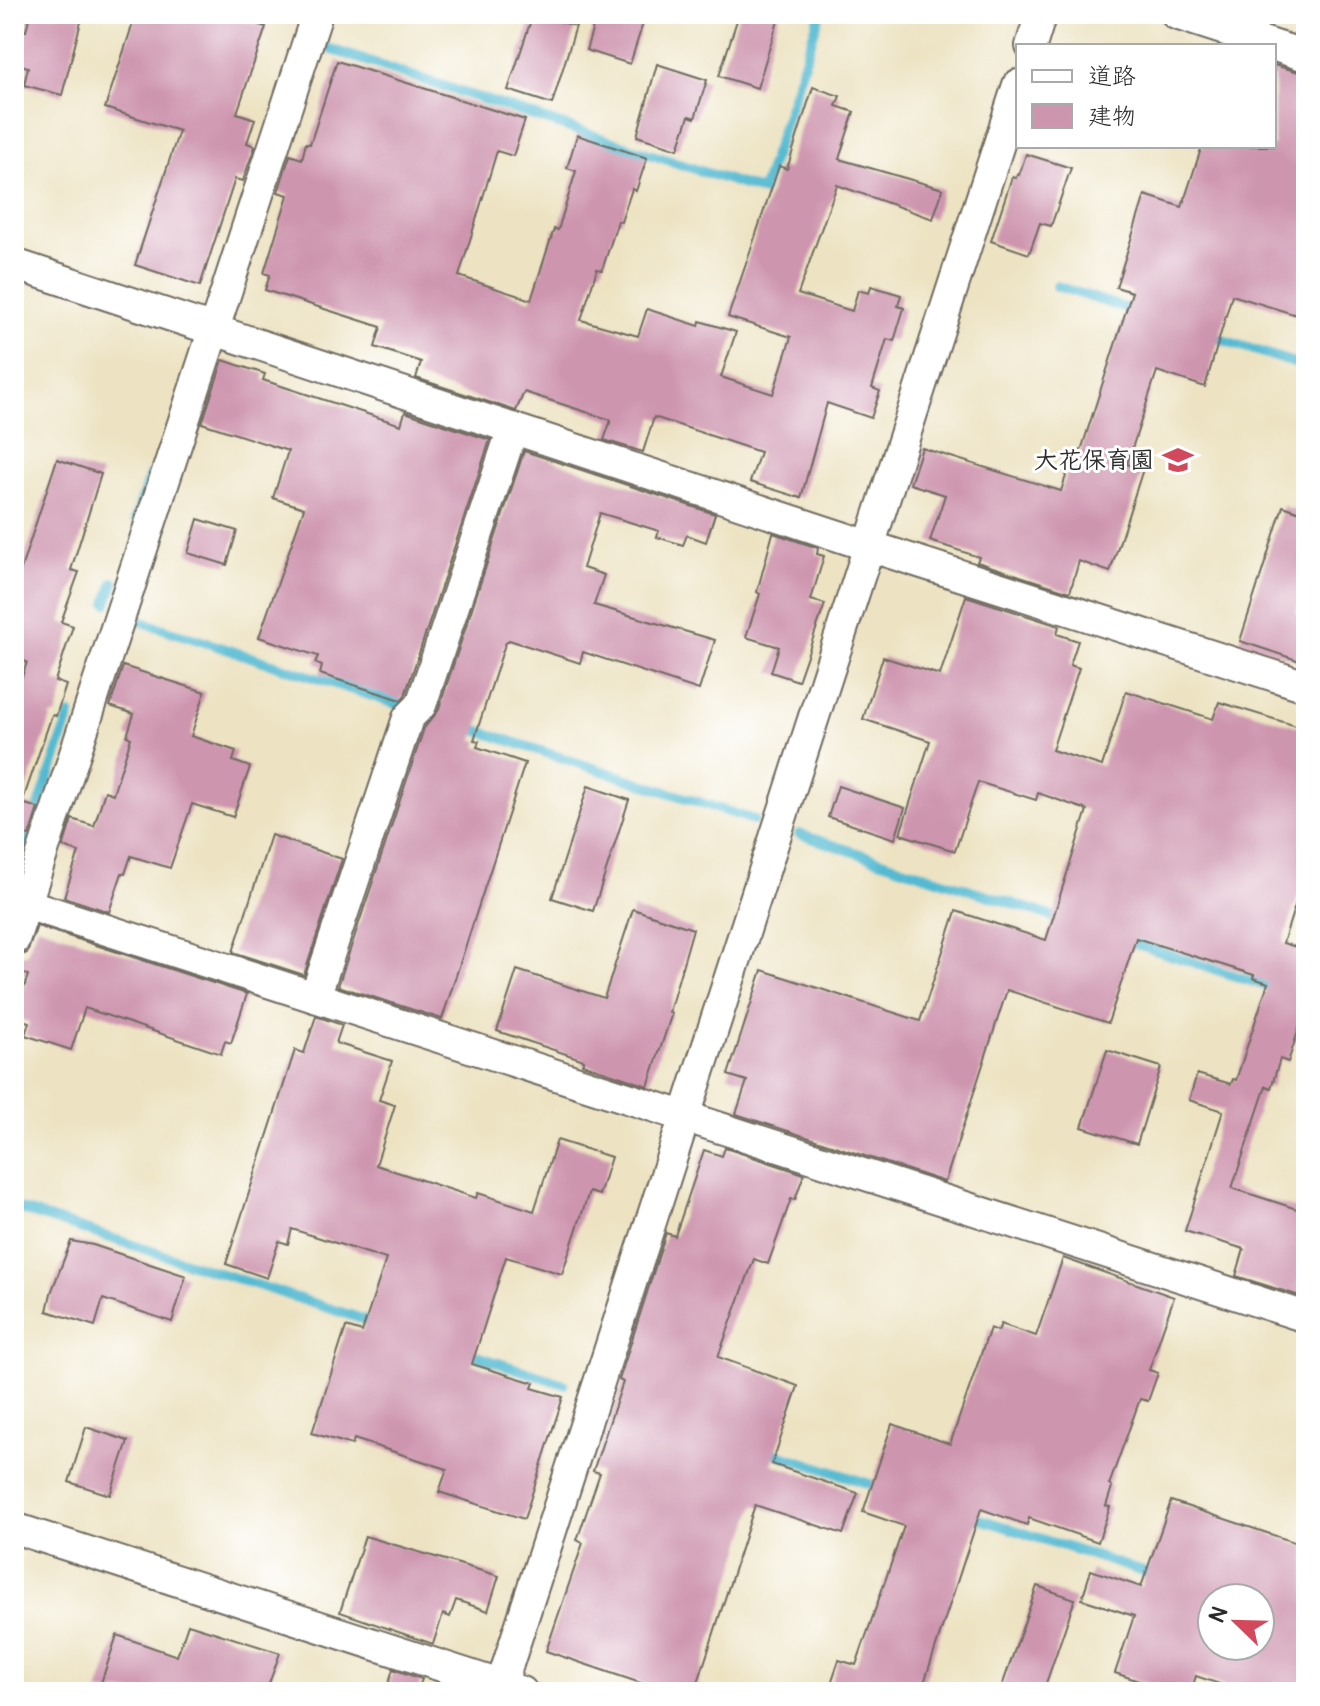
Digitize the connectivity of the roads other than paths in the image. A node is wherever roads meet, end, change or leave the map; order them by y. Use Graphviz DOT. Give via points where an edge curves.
graph roads {
  1 [pos="317,14"];
  2 [pos="1041,14"];
  3 [pos="1176,14"];
  4 [pos="1032,44"];
  5 [pos="1269,44"];
  6 [pos="1276,46"];
  7 [pos="1306,56"];
  8 [pos="1016,91"];
  9 [pos="14,264"];
  10 [pos="215,329"];
  11 [pos="513,428"];
  12 [pos="869,546"];
  13 [pos="1306,686"];
  14 [pos="20,902"];
  15 [pos="14,940"];
  16 [pos="315,997"];
  17 [pos="685,1118"];
  18 [pos="1306,1317"];
  19 [pos="14,1528"];
  20 [pos="507,1690"];
  1 -- 10 [label="street"];
  2 -- 4 [label="street"];
  3 -- 5 [label="street"];
  6 -- 7 [label="street"];
  8 -- 12 [label="street"];
  9 -- 10 [label="street"];
  10 -- 11 [label="street"];
  10 -- 14 [label="street"];
  11 -- 12 [label="street"];
  11 -- 16 [label="street" via="421,705 408,718"];
  12 -- 13 [label="street"];
  12 -- 17 [label="street"];
  14 -- 15 [label="street"];
  14 -- 16 [label="street"];
  16 -- 17 [label="street"];
  17 -- 18 [label="street"];
  17 -- 20 [label="street"];
  19 -- 20 [label="street"];
}
